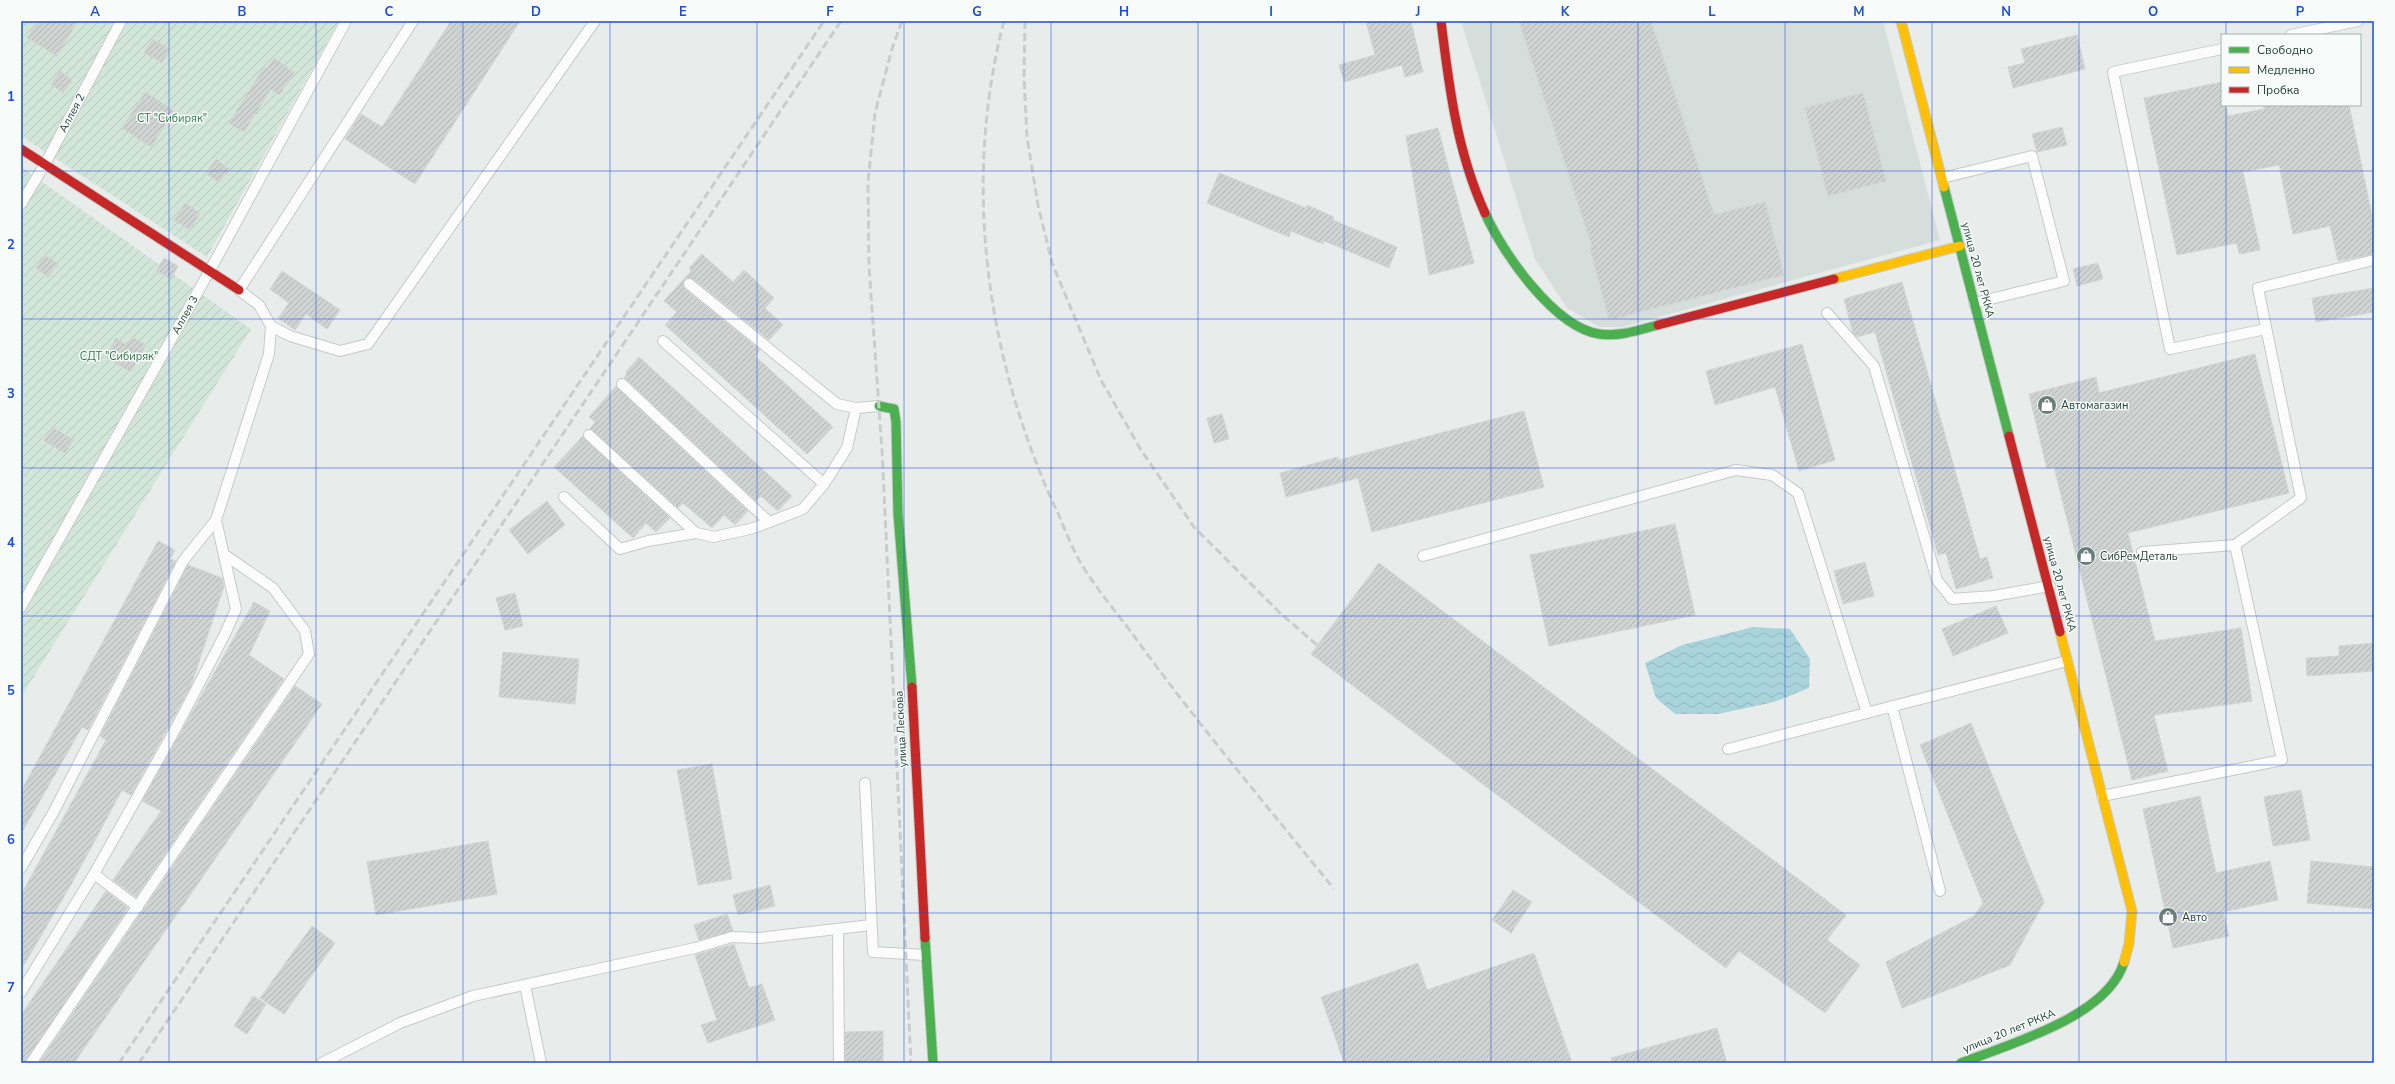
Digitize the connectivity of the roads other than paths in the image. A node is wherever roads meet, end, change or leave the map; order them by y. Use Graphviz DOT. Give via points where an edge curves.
graph roads {
  1 [pos="120,21"];
  2 [pos="346,21"];
  3 [pos="413,21"];
  4 [pos="595,21"];
  5 [pos="1441,21"];
  6 [pos="1901,21"];
  7 [pos="2358,21"];
  8 [pos="2296,34"];
  9 [pos="2221,49"];
  10 [pos="21,149"];
  11 [pos="45,164"];
  12 [pos="1942,178"];
  13 [pos="21,204"];
  14 [pos="1960,246"];
  15 [pos="2374,260"];
  16 [pos="209,272"];
  17 [pos="689,284"];
  18 [pos="239,290"];
  19 [pos="1974,303"];
  20 [pos="1827,313"];
  21 [pos="271,326"];
  22 [pos="2266,329"];
  23 [pos="664,341"];
  24 [pos="622,384"];
  25 [pos="879,406"];
  26 [pos="856,408"];
  27 [pos="589,435"];
  28 [pos="824,484"];
  29 [pos="564,497"];
  30 [pos="216,520"];
  31 [pos="770,522"];
  32 [pos="696,533"];
  33 [pos="2234,545"];
  34 [pos="2142,552"];
  35 [pos="225,554"];
  36 [pos="1423,556"];
  37 [pos="2050,586"];
  38 [pos="21,607"];
  39 [pos="2067,661"];
  40 [pos="1892,706"];
  41 [pos="1867,713"];
  42 [pos="1728,749"];
  43 [pos="865,783"];
  44 [pos="2102,796"];
  45 [pos="21,868"];
  46 [pos="94,874"];
  47 [pos="1940,891"];
  48 [pos="138,907"];
  49 [pos="871,925"];
  50 [pos="838,929"];
  51 [pos="925,954"];
  52 [pos="524,985"];
  53 [pos="21,992"];
  54 [pos="31,1063"];
  55 [pos="322,1063"];
  56 [pos="541,1063"];
  57 [pos="839,1063"];
  58 [pos="933,1063"];
  59 [pos="1961,1063"];
  1 -- 11 [label="lane, Аллея 2"];
  2 -- 16 [label="lane, Аллея 3"];
  3 -- 18 [label="lane"];
  4 -- 21 [label="lane" via="368,344 340,350 290,336"];
  5 -- 14 [label="street" via="1448,84 1461,151 1484,214 1512,264 1549,305 1592,332 1619,335"];
  6 -- 12 [label="street, улица 20 лет РККА"];
  7 -- 8 [label="lane"];
  9 -- 22 [label="lane" via="2113,72 2170,349"];
  10 -- 11 [label="street"];
  11 -- 13 [label="lane, Аллея 2"];
  11 -- 16 [label="street"];
  12 -- 14 [label="street, улица 20 лет РККА"];
  12 -- 19 [label="lane" via="2032,156 2064,280"];
  14 -- 19 [label="street, улица 20 лет РККА"];
  15 -- 22 [label="lane" via="2258,288"];
  16 -- 18 [label="street"];
  16 -- 38 [label="lane, Аллея 3"];
  17 -- 26 [label="lane" via="837,404"];
  18 -- 21 [label="lane" via="259,305"];
  19 -- 39 [label="street, улица 20 лет РККА"];
  20 -- 37 [label="lane" via="1874,366 1937,580 1952,599 1993,596"];
  21 -- 30 [label="lane" via="269,354"];
  22 -- 33 [label="lane" via="2301,498"];
  23 -- 28 [label="lane"];
  24 -- 31 [label="lane"];
  25 -- 26 [label="lane"];
  25 -- 51 [label="street, улица Лескова" via="894,409 897,427 897,500 907,592"];
  26 -- 28 [label="lane" via="847,448"];
  27 -- 32 [label="lane"];
  28 -- 31 [label="lane" via="803,509"];
  29 -- 32 [label="lane" via="620,549 648,541"];
  30 -- 35 [label="lane"];
  30 -- 45 [label="lane" via="183,561 53,813"];
  31 -- 32 [label="lane" via="714,537"];
  33 -- 34 [label="lane"];
  33 -- 44 [label="lane" via="2282,760"];
  35 -- 46 [label="lane" via="236,609 176,728"];
  35 -- 48 [label="lane" via="273,588 305,631 309,654"];
  36 -- 41 [label="lane" via="1736,470 1772,475 1798,493"];
  39 -- 40 [label="lane"];
  39 -- 44 [label="street, улица 20 лет РККА"];
  40 -- 41 [label="lane"];
  40 -- 47 [label="lane"];
  41 -- 42 [label="lane"];
  43 -- 49 [label="lane"];
  44 -- 59 [label="street, улица 20 лет РККА" via="2132,911 2129,944 2121,972 2097,1001 2061,1024"];
  46 -- 48 [label="lane"];
  46 -- 53 [label="lane"];
  48 -- 54 [label="lane"];
  49 -- 50 [label="lane"];
  49 -- 51 [label="lane" via="873,952"];
  50 -- 52 [label="lane" via="759,938 732,937 695,948"];
  50 -- 57 [label="lane"];
  51 -- 58 [label="street, улица Лескова"];
  52 -- 55 [label="lane" via="473,996 400,1023"];
  52 -- 56 [label="lane"];
}
